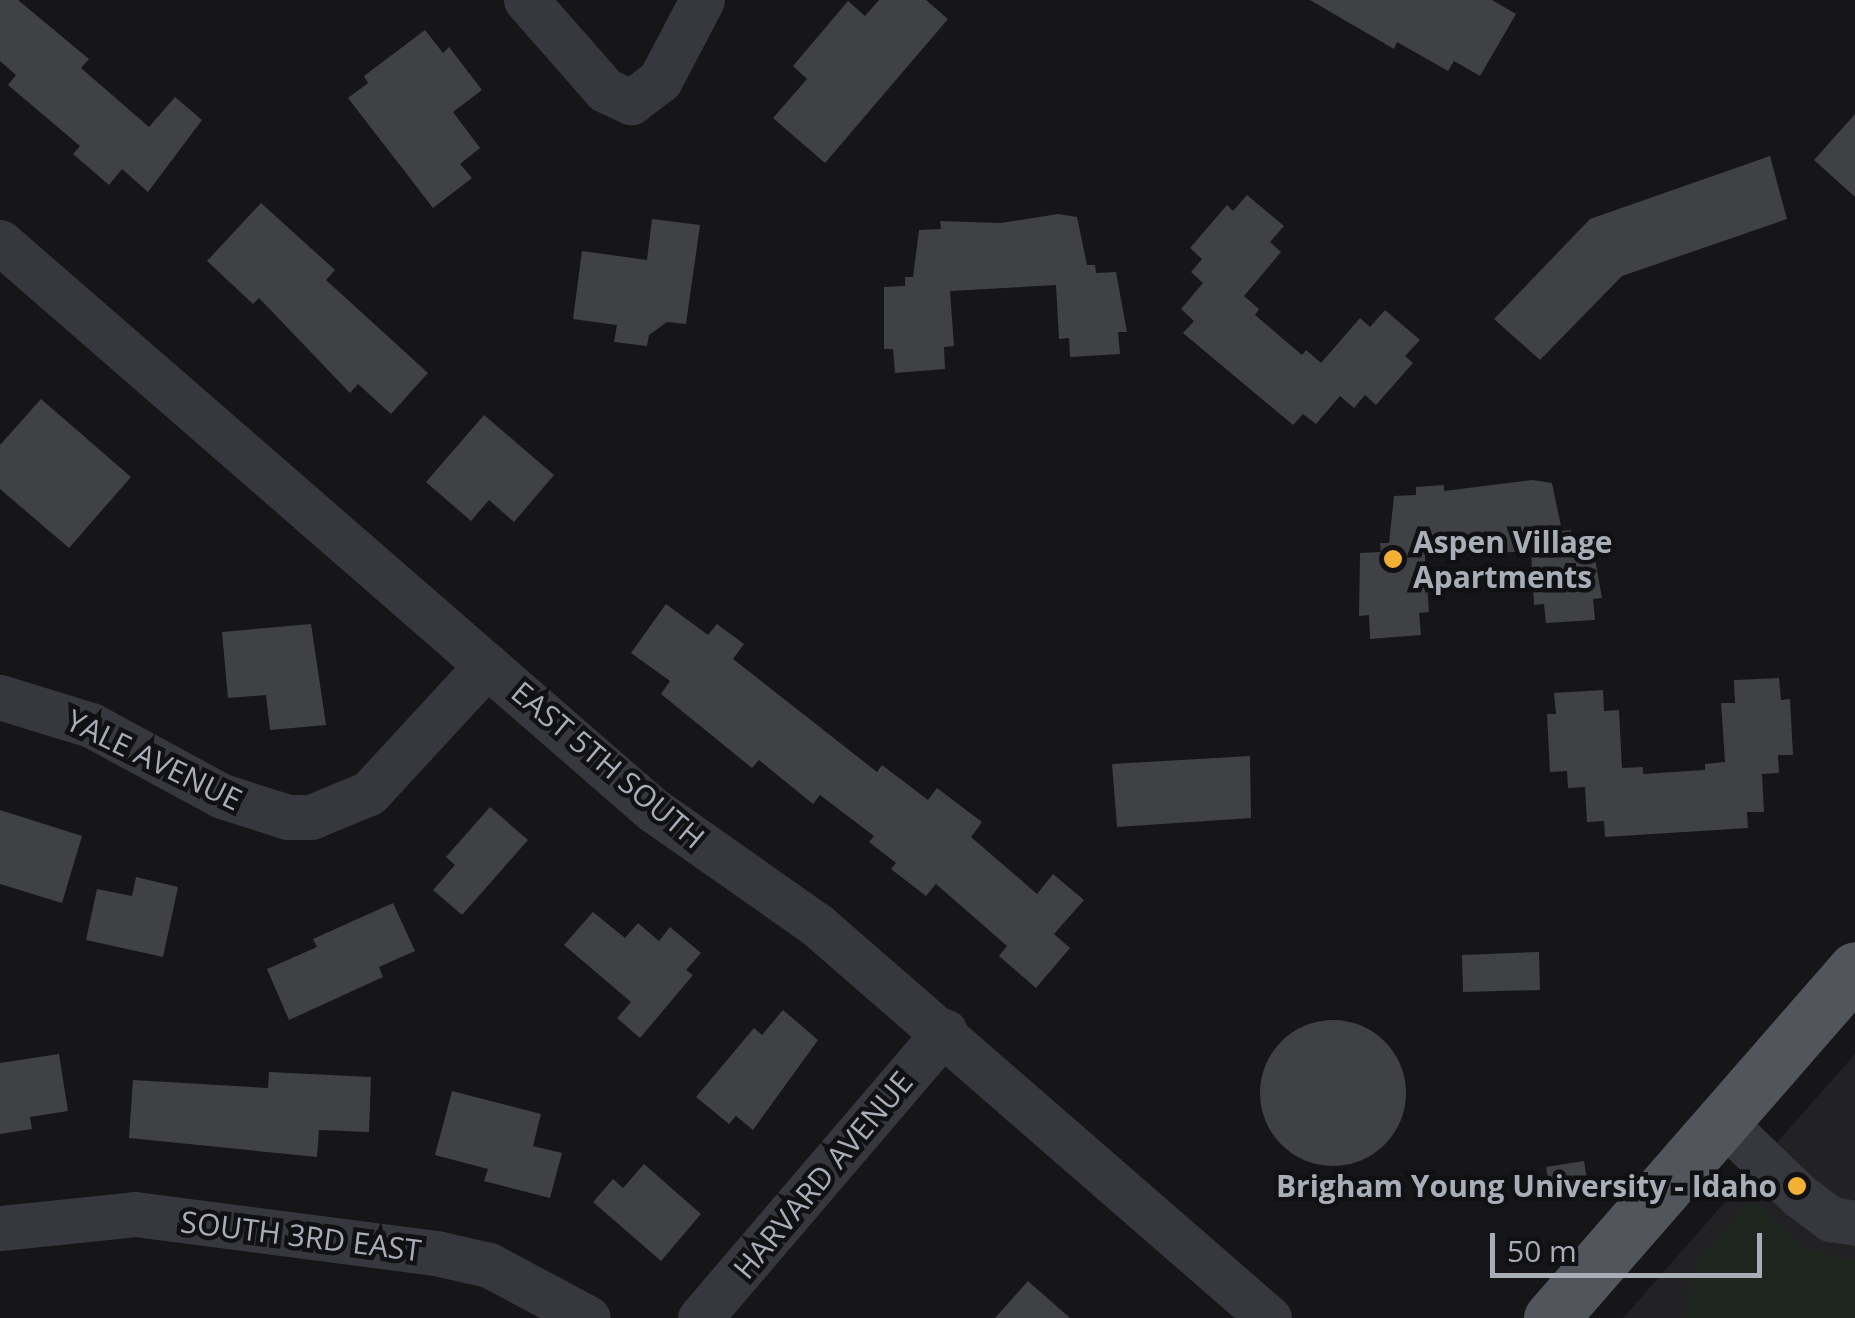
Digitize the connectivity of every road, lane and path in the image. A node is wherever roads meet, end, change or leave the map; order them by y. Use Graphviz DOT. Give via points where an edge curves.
graph roads {
  1 [pos="526,0"];
  2 [pos="702,0"];
  3 [pos="0,242"];
  4 [pos="487,664"];
  5 [pos="0,697"];
  6 [pos="1855,969"];
  7 [pos="944,1031"];
  8 [pos="1723,1122"];
  9 [pos="1855,1222"];
  10 [pos="0,1228"];
  11 [pos="588,1318"];
  12 [pos="700,1318"];
  13 [pos="1268,1318"];
  14 [pos="1551,1318"];
  1 -- 2 [label="street" via="605,90 628,100 660,80"];
  3 -- 4 [label="street, EAST 5TH SOUTH"];
  4 -- 5 [label="street, YALE AVENUE" via="369,793 310,816 288,817 222,796 92,725"];
  4 -- 7 [label="street, EAST 5TH SOUTH" via="652,809 817,925"];
  6 -- 8 [label="main road"];
  7 -- 12 [label="street, HARVARD AVENUE"];
  7 -- 13 [label="street, EAST 5TH SOUTH"];
  8 -- 9 [label="street" via="1800,1196 1832,1219"];
  8 -- 14 [label="main road"];
  10 -- 11 [label="street, SOUTH 3RD EAST" via="134,1214 436,1253 490,1265"];
}
